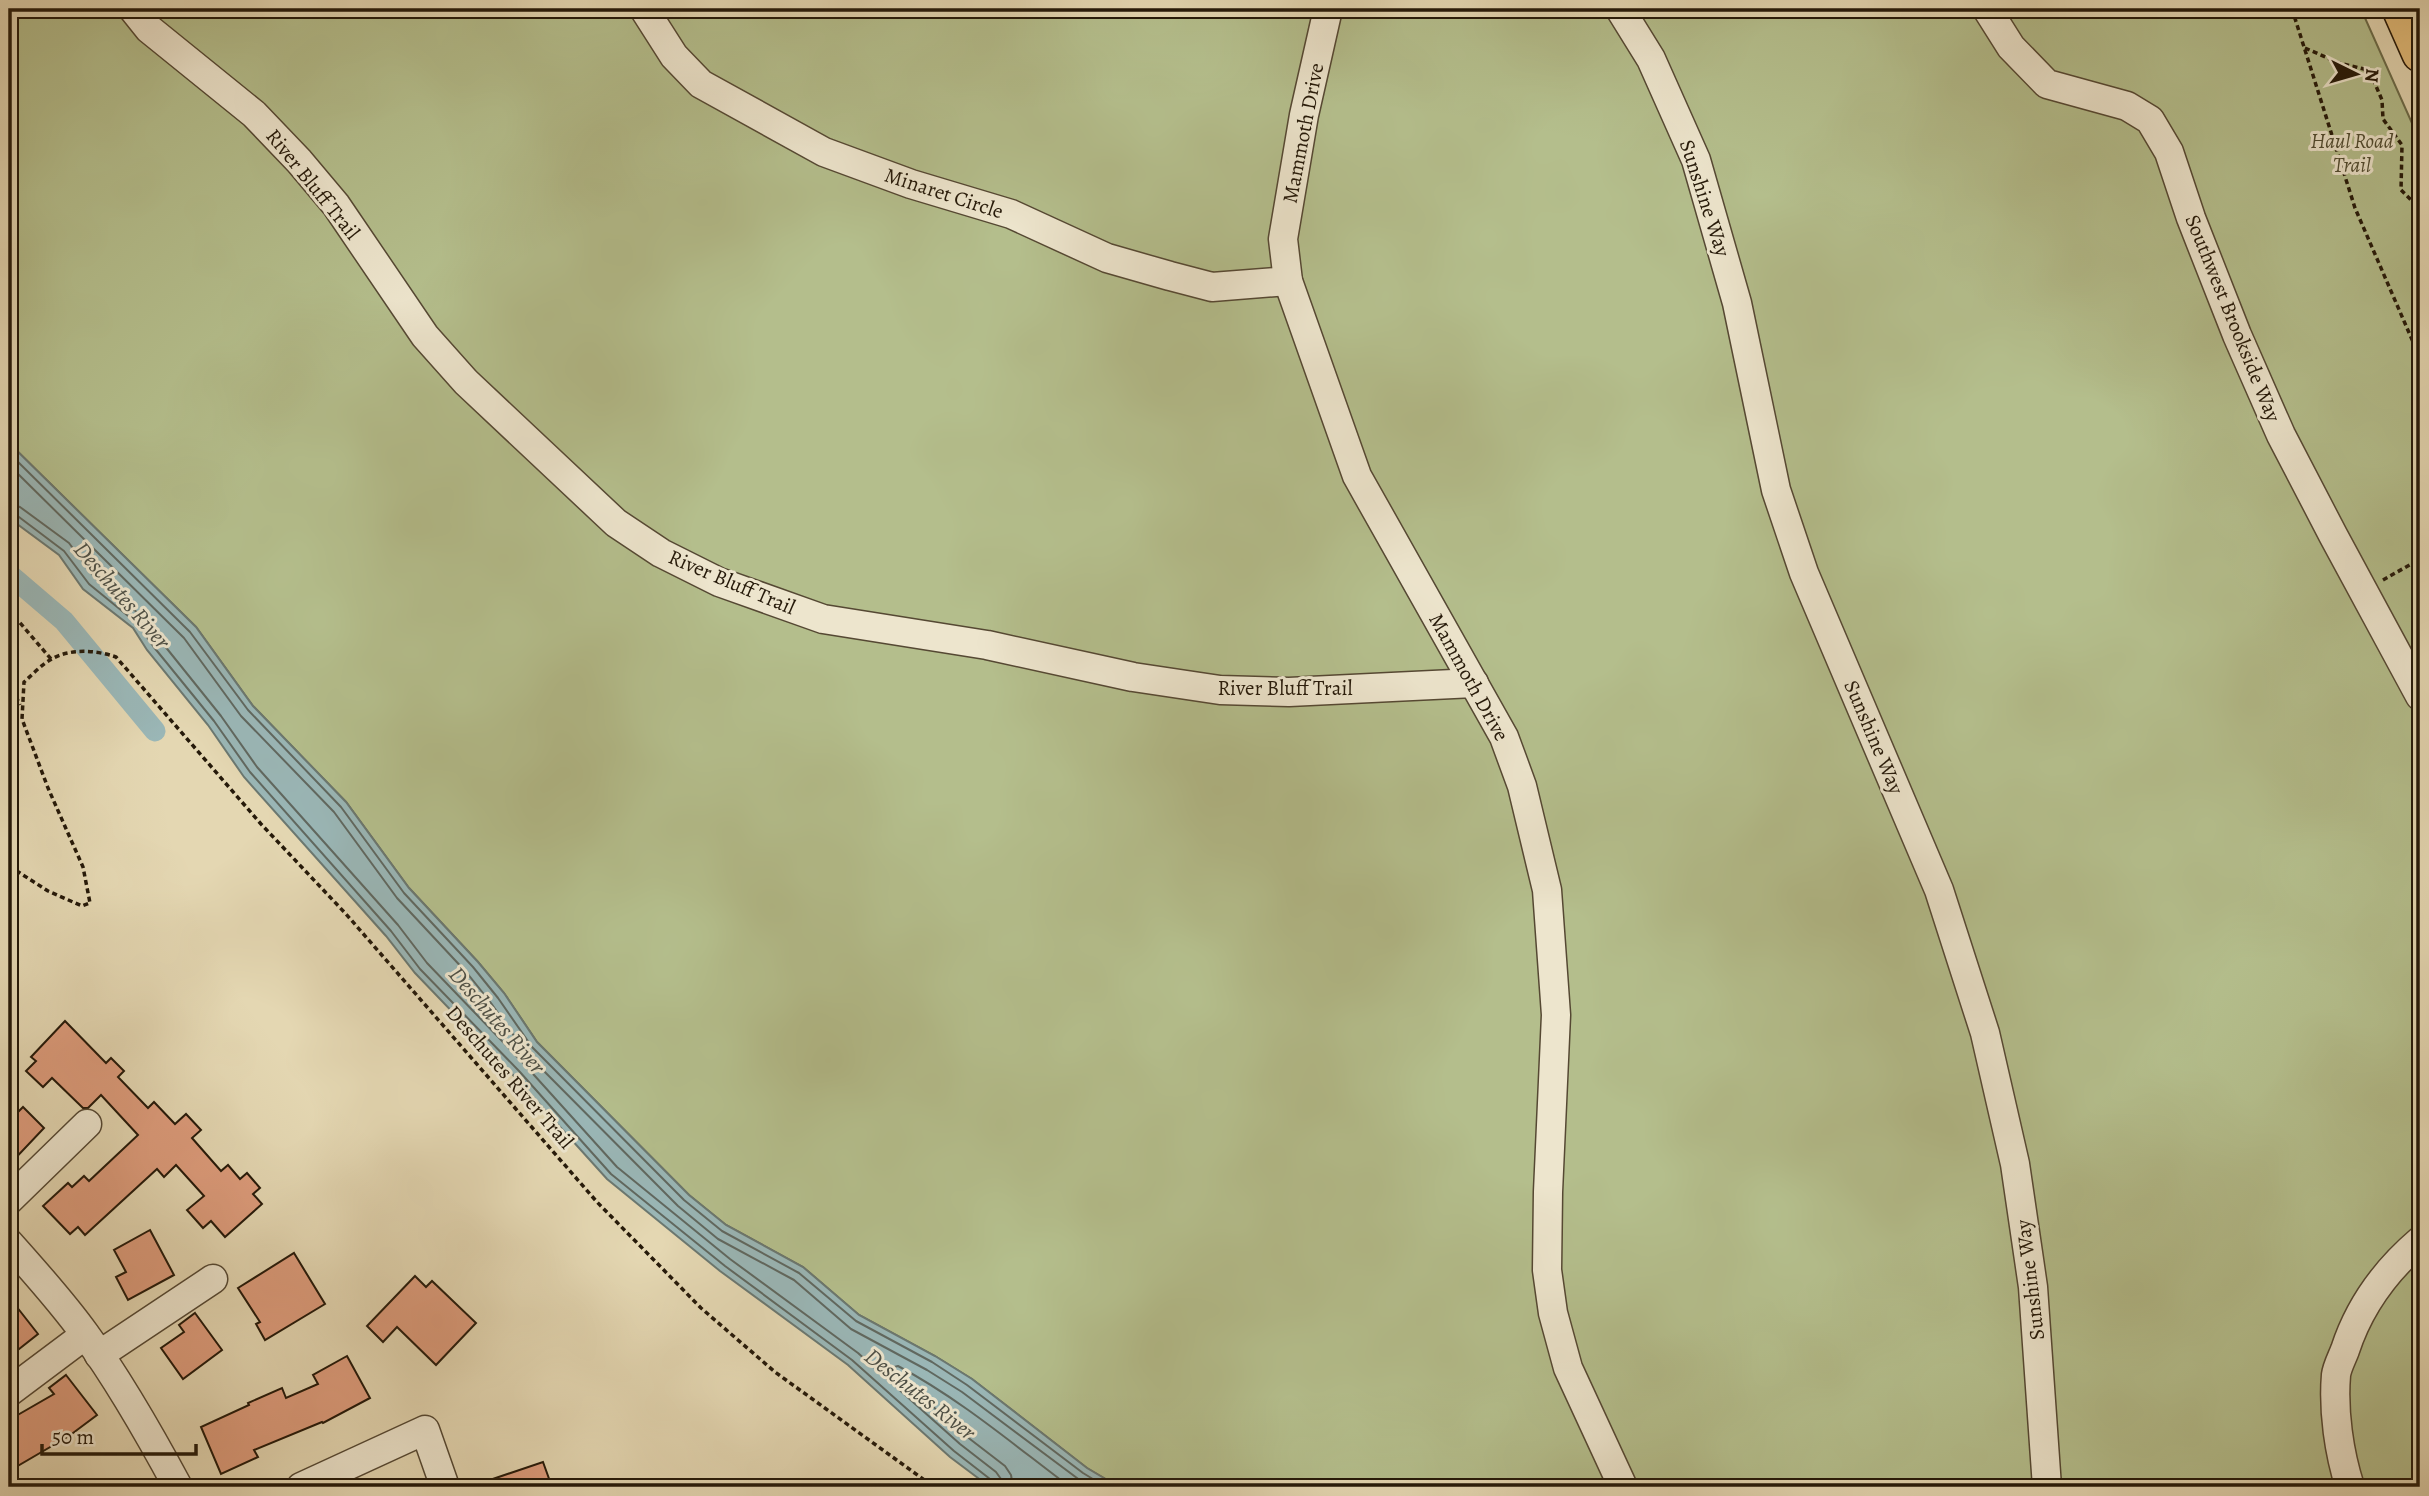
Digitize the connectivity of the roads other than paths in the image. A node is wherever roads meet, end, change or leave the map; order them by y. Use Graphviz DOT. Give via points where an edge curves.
graph roads {
  1 [pos="133,9"];
  2 [pos="644,9"];
  3 [pos="1328,9"];
  4 [pos="1620,9"];
  5 [pos="1987,9"];
  6 [pos="2400,9"];
  7 [pos="2420,54"];
  8 [pos="1288,281"];
  9 [pos="1474,683"];
  10 [pos="2420,696"];
  11 [pos="87,1124"];
  12 [pos="9,1200"];
  13 [pos="2420,1241"];
  14 [pos="9,1242"];
  15 [pos="213,1279"];
  16 [pos="92,1345"];
  17 [pos="9,1392"];
  18 [pos="178,1487"];
  19 [pos="301,1487"];
  20 [pos="445,1487"];
  21 [pos="1623,1487"];
  22 [pos="2047,1487"];
  23 [pos="2350,1487"];
  1 -- 9 [label="street, River Bluff Trail" via="149,29 254,114 299,161 336,205 425,336 466,382 616,523 661,553 719,582 823,619 987,645 1133,677 1220,690 1289,692"];
  2 -- 8 [label="street, Minaret Circle" via="674,56 701,84 824,152 1011,214 1107,258 1212,288"];
  3 -- 8 [label="street, Mammoth Drive" via="1283,239"];
  4 -- 22 [label="street, Sunshine Way" via="1651,59 1696,160 1737,303 1776,491 1804,573 1939,890 1985,1033 2015,1164 2033,1287"];
  5 -- 10 [label="street, Southwest Brookside Way" via="2011,47 2047,84 2127,106 2150,120 2169,152 2226,309 2281,435"];
  6 -- 7 [label="main road"];
  8 -- 9 [label="street, Mammoth Drive" via="1357,475"];
  9 -- 21 [label="street, Mammoth Drive" via="1504,737 1522,786 1547,890 1556,1015 1547,1244 1553,1313 1568,1368"];
  11 -- 12 [label="street"];
  13 -- 23 [label="street" via="2382,1279 2354,1324 2336,1373 2338,1428"];
  14 -- 16 [label="street"];
  15 -- 16 [label="street"];
  16 -- 17 [label="street"];
  16 -- 18 [label="street"];
  19 -- 20 [label="street" via="425,1430"];
}
